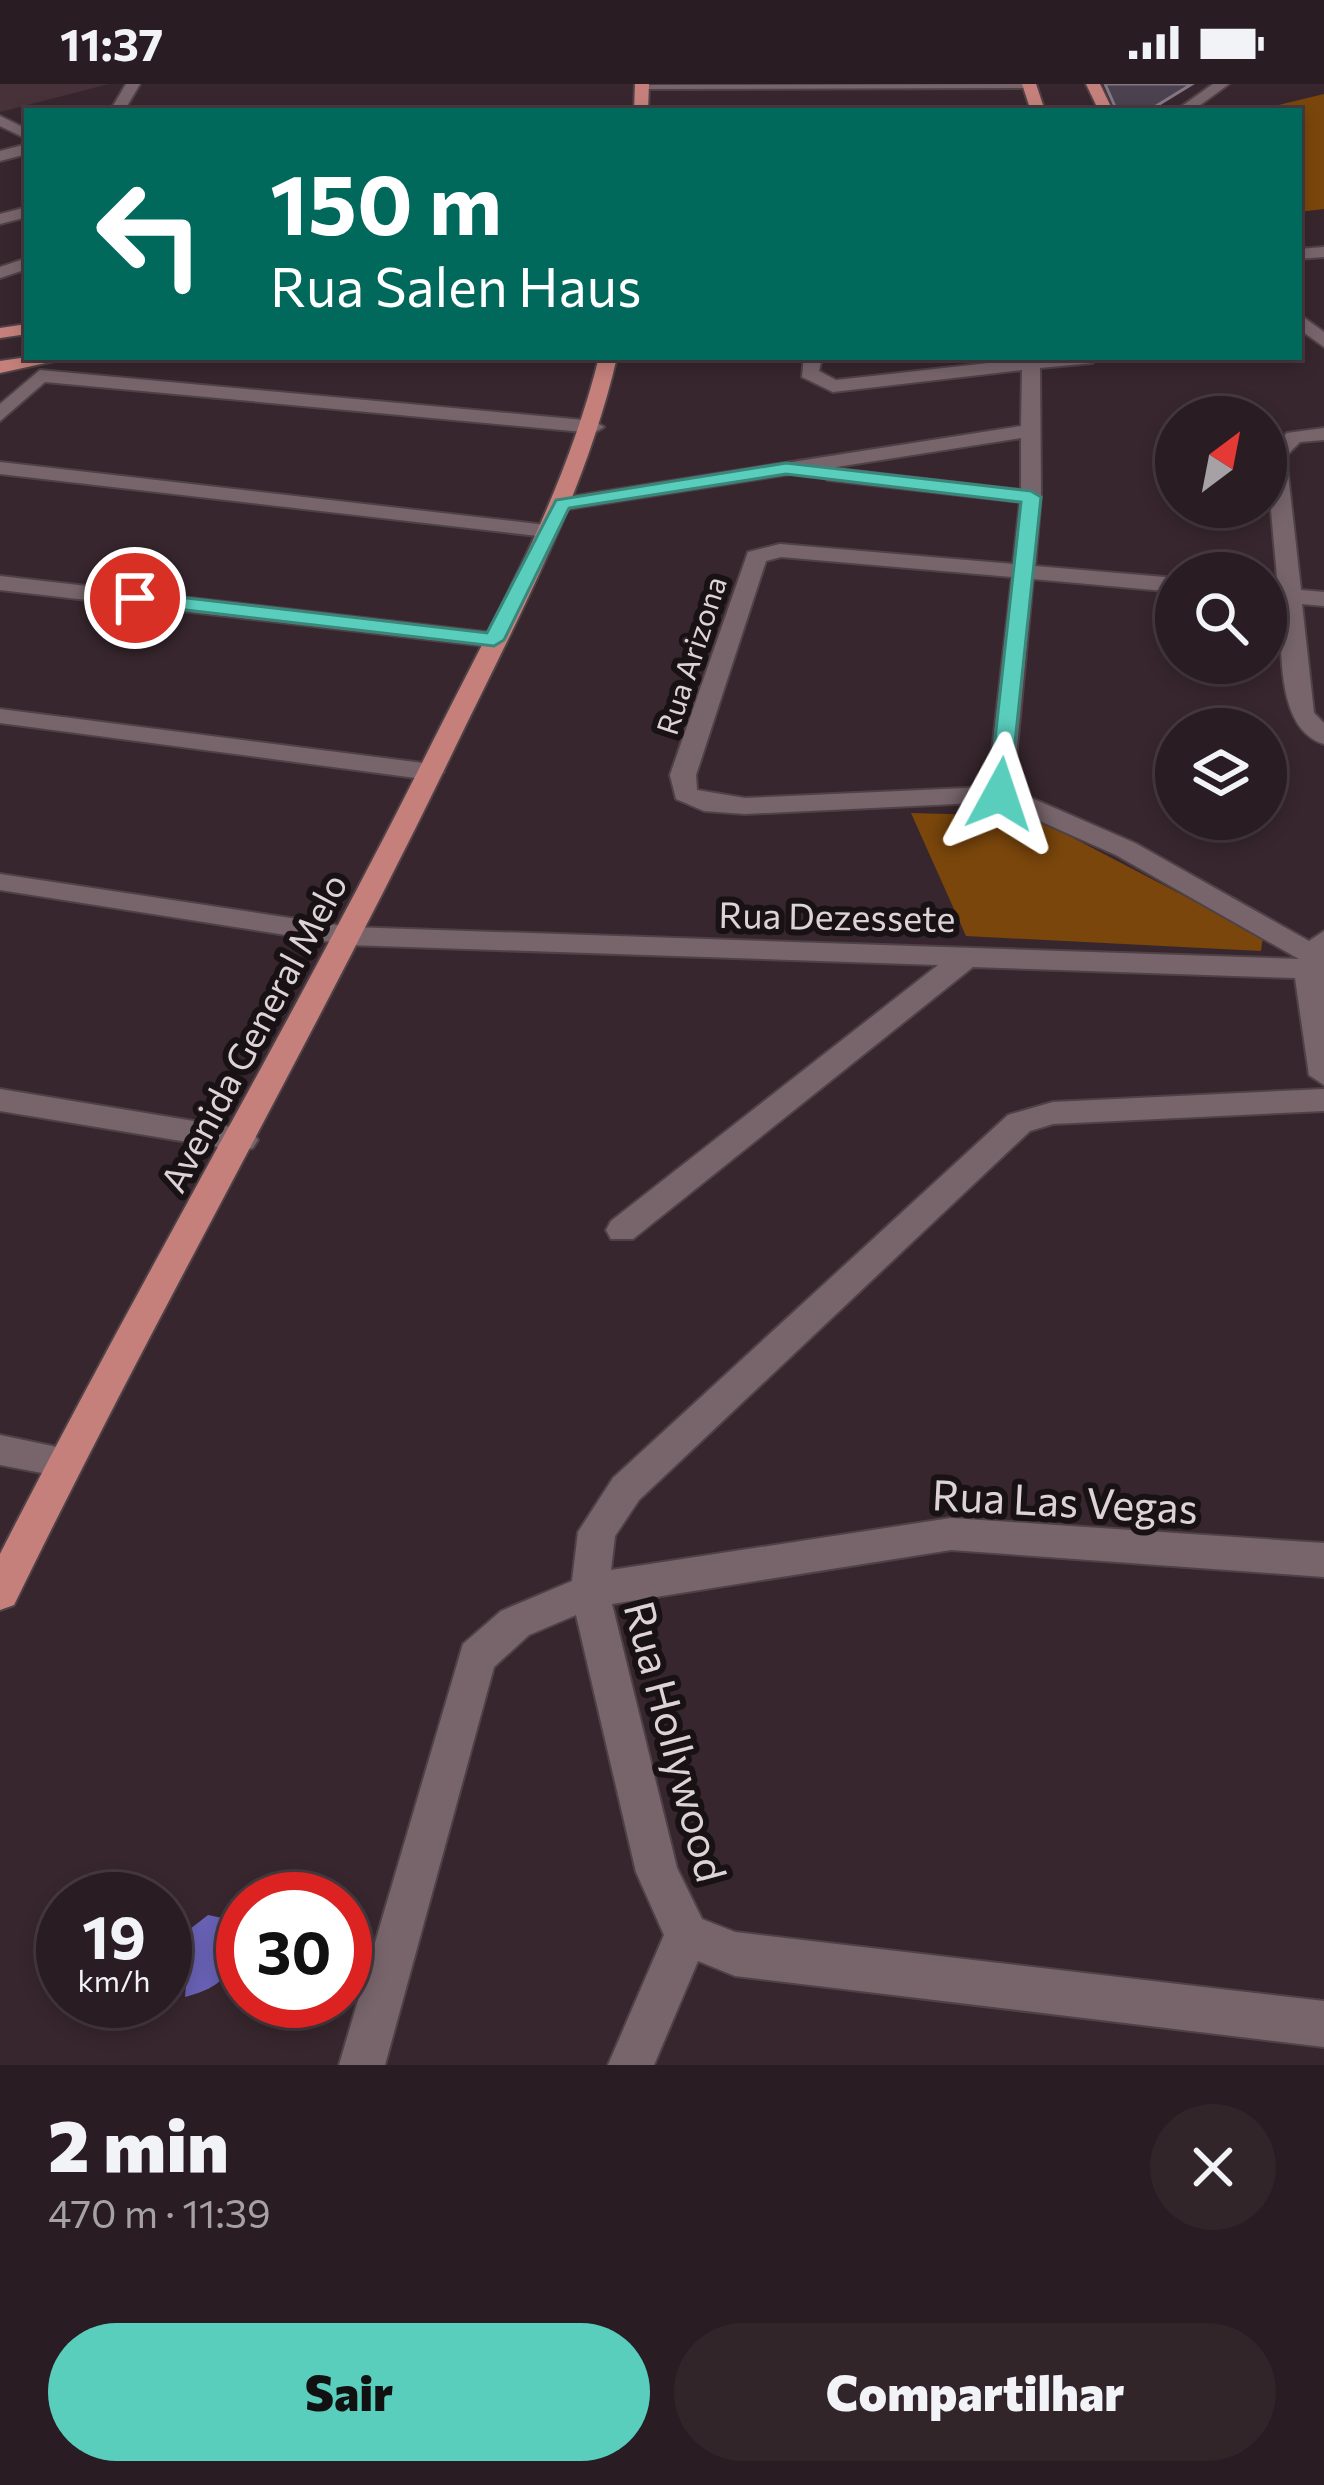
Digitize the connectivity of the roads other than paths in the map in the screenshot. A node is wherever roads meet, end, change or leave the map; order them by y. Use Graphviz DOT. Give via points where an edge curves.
graph roads {
  1 [pos="642,84"];
  2 [pos="1029,84"];
  3 [pos="1222,84"];
  4 [pos="833,86"];
  5 [pos="1186,108"];
  6 [pos="58,360"];
  7 [pos="607,360"];
  8 [pos="812,360"];
  9 [pos="1065,360"];
  10 [pos="1030,364"];
  11 [pos="0,367"];
  12 [pos="39,369"];
  13 [pos="0,415"];
  14 [pos="594,427"];
  15 [pos="1029,431"];
  16 [pos="1324,434"];
  17 [pos="0,468"];
  18 [pos="786,469"];
  19 [pos="1031,497"];
  20 [pos="562,504"];
  21 [pos="546,531"];
  22 [pos="1021,571"];
  23 [pos="0,583"];
  24 [pos="1155,583"];
  25 [pos="1287,596"];
  26 [pos="1294,596"];
  27 [pos="1324,599"];
  28 [pos="494,640"];
  29 [pos="0,716"];
  30 [pos="1324,737"];
  31 [pos="431,772"];
  32 [pos="1000,794"];
  33 [pos="0,882"];
  34 [pos="350,936"];
  35 [pos="971,954"];
  36 [pos="1317,956"];
  37 [pos="1324,1076"];
  38 [pos="0,1100"];
  39 [pos="1324,1100"];
  40 [pos="242,1140"];
  41 [pos="622,1229"];
  42 [pos="0,1450"];
  43 [pos="63,1462"];
  44 [pos="1324,1560"];
  45 [pos="590,1591"];
  46 [pos="0,1592"];
  47 [pos="687,1935"];
  48 [pos="1324,2024"];
  49 [pos="362,2065"];
  50 [pos="632,2065"];
  1 -- 4 [label="street"];
  2 -- 4 [label="street"];
  3 -- 5 [label="street"];
  6 -- 12 [label="main road"];
  7 -- 14 [label="main road, Avenida General Melo"];
  8 -- 10 [label="street" via="809,373 833,386"];
  9 -- 10 [label="street"];
  10 -- 15 [label="street"];
  11 -- 12 [label="main road"];
  12 -- 13 [label="street"];
  12 -- 14 [label="street"];
  14 -- 20 [label="main road, Avenida General Melo"];
  15 -- 18 [label="street"];
  15 -- 19 [label="street"];
  16 -- 26 [label="street" via="1294,437 1276,455"];
  17 -- 21 [label="street"];
  18 -- 19 [label="street"];
  18 -- 20 [label="street"];
  19 -- 22 [label="street"];
  20 -- 21 [label="main road, Avenida General Melo"];
  21 -- 28 [label="main road, Avenida General Melo"];
  22 -- 24 [label="street"];
  22 -- 32 [label="street"];
  22 -- 32 [label="street, Rua Arizona" via="780,550 756,557 682,775 686,794 704,803 745,806"];
  23 -- 28 [label="street"];
  25 -- 26 [label="street"];
  26 -- 27 [label="street"];
  26 -- 30 [label="street" via="1302,715"];
  28 -- 31 [label="main road, Avenida General Melo"];
  29 -- 31 [label="street"];
  31 -- 34 [label="main road, Avenida General Melo"];
  32 -- 36 [label="street" via="1095,832"];
  33 -- 34 [label="street, Rua Dezessete"];
  34 -- 35 [label="street, Rua Dezessete"];
  34 -- 40 [label="main road, Avenida General Melo"];
  35 -- 36 [label="street, Rua Dezessete"];
  35 -- 41 [label="street"];
  36 -- 37 [label="street"];
  38 -- 40 [label="street"];
  39 -- 45 [label="street, Rua Hollywood" via="1053,1113 1019,1123 626,1489 597,1532"];
  40 -- 43 [label="main road, Avenida General Melo"];
  42 -- 43 [label="street"];
  43 -- 46 [label="main road, Avenida General Melo"];
  44 -- 45 [label="street, Rua Las Vegas" via="951,1534"];
  45 -- 47 [label="street, Rua Hollywood" via="657,1872"];
  45 -- 49 [label="street, Rua Las Vegas" via="515,1623 477,1657"];
  47 -- 48 [label="street, Rua Hollywood" via="735,1954"];
  47 -- 50 [label="street"];
}
